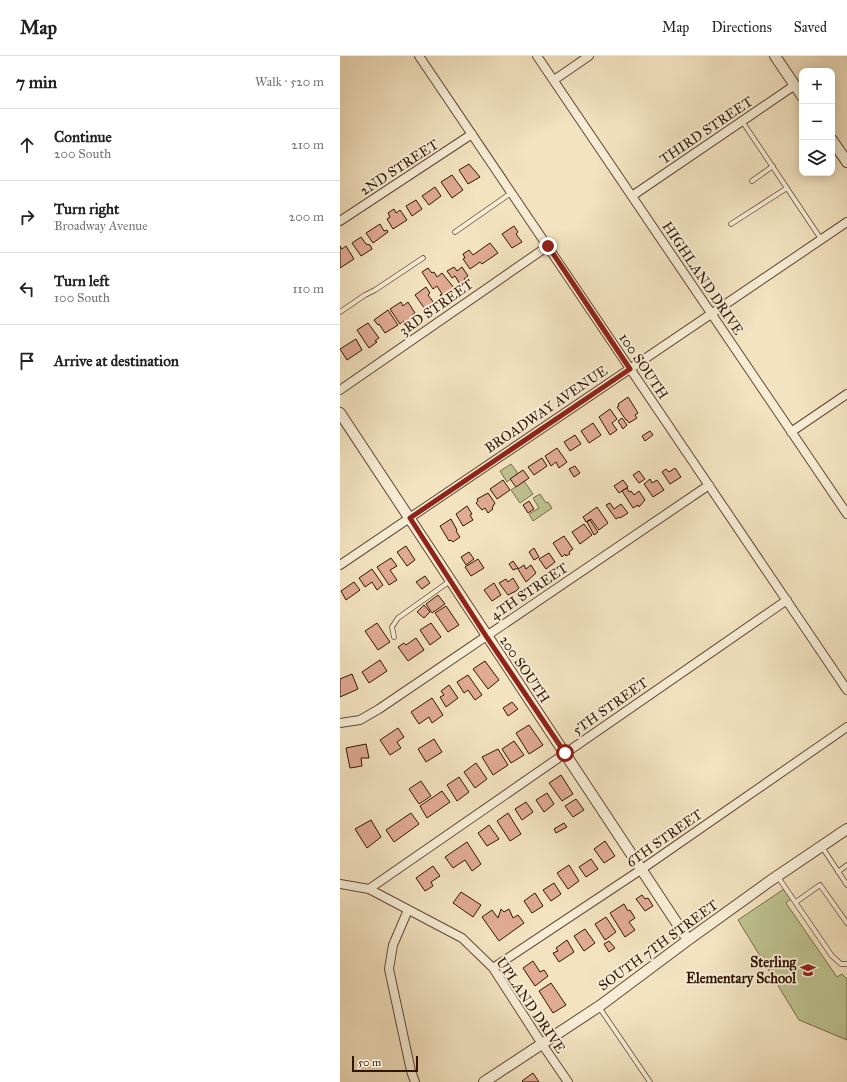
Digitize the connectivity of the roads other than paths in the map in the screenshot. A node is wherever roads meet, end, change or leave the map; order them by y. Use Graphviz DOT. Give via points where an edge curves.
graph roads {
  1 [pos="419,56"];
  2 [pos="538,56"];
  3 [pos="589,56"];
  4 [pos="775,56"];
  5 [pos="554,80"];
  6 [pos="795,85"];
  7 [pos="799,91"];
  8 [pos="742,121"];
  9 [pos="472,134"];
  10 [pos="835,144"];
  11 [pos="847,162"];
  12 [pos="773,166"];
  13 [pos="752,181"];
  14 [pos="787,188"];
  15 [pos="512,192"];
  16 [pos="632,196"];
  17 [pos="340,221"];
  18 [pos="847,222"];
  19 [pos="731,224"];
  20 [pos="455,232"];
  21 [pos="821,239"];
  22 [pos="548,246"];
  23 [pos="423,258"];
  24 [pos="340,312"];
  25 [pos="712,314"];
  26 [pos="630,369"];
  27 [pos="340,390"];
  28 [pos="847,394"];
  29 [pos="340,413"];
  30 [pos="791,432"];
  31 [pos="709,485"];
  32 [pos="847,514"];
  33 [pos="410,518"];
  34 [pos="340,565"];
  35 [pos="450,580"];
  36 [pos="787,600"];
  37 [pos="486,636"];
  38 [pos="394,637"];
  39 [pos="847,690"];
  40 [pos="340,723"];
  41 [pos="847,727"];
  42 [pos="565,753"];
  43 [pos="847,829"];
  44 [pos="822,847"];
  45 [pos="847,865"];
  46 [pos="642,869"];
  47 [pos="838,872"];
  48 [pos="778,876"];
  49 [pos="340,884"];
  50 [pos="847,885"];
  51 [pos="369,889"];
  52 [pos="796,902"];
  53 [pos="408,910"];
  54 [pos="847,923"];
  55 [pos="688,940"];
  56 [pos="847,964"];
  57 [pos="493,968"];
  58 [pos="598,1006"];
  59 [pos="542,1044"];
  60 [pos="415,1082"];
  61 [pos="484,1082"];
  62 [pos="568,1082"];
  63 [pos="650,1082"];
  1 -- 9 [label="street, 100 SOUTH"];
  2 -- 5 [label="street, HIGHLAND DRIVE"];
  3 -- 5 [label="street"];
  4 -- 6 [label="street"];
  5 -- 16 [label="street, HIGHLAND DRIVE"];
  6 -- 7 [label="street"];
  6 -- 8 [label="street, THIRD STREET"];
  8 -- 12 [label="lane"];
  8 -- 16 [label="street, THIRD STREET"];
  9 -- 15 [label="street, 100 SOUTH"];
  9 -- 17 [label="street, 2ND STREET"];
  10 -- 11 [label="street"];
  12 -- 13 [label="lane"];
  12 -- 14 [label="lane"];
  14 -- 19 [label="lane"];
  14 -- 21 [label="lane"];
  15 -- 20 [label="lane"];
  15 -- 22 [label="street, 100 SOUTH"];
  16 -- 25 [label="street, HIGHLAND DRIVE"];
  18 -- 21 [label="street, BROADWAY AVENUE"];
  21 -- 25 [label="street, BROADWAY AVENUE"];
  22 -- 26 [label="street, 100 SOUTH"];
  22 -- 27 [label="street, 3RD STREET"];
  23 -- 24 [label="lane"];
  25 -- 26 [label="street, BROADWAY AVENUE"];
  25 -- 30 [label="street, HIGHLAND DRIVE"];
  26 -- 31 [label="street, 100 SOUTH"];
  26 -- 33 [label="street, BROADWAY AVENUE"];
  28 -- 30 [label="street"];
  29 -- 33 [label="street, 200 SOUTH"];
  30 -- 32 [label="street, HIGHLAND DRIVE"];
  31 -- 36 [label="street, 100 SOUTH"];
  31 -- 37 [label="street, 4TH STREET"];
  33 -- 34 [label="street, BROADWAY AVENUE"];
  33 -- 35 [label="street, 200 SOUTH"];
  35 -- 37 [label="street, 200 SOUTH"];
  35 -- 38 [label="lane" via="398,618 392,627"];
  36 -- 39 [label="street, 100 SOUTH"];
  36 -- 42 [label="street, 5TH STREET"];
  37 -- 40 [label="street, 4TH STREET" via="379,709 360,720"];
  37 -- 42 [label="street, 200 SOUTH"];
  41 -- 46 [label="street, 6TH STREET"];
  42 -- 46 [label="street, 200 SOUTH"];
  42 -- 51 [label="street, 5TH STREET"];
  43 -- 44 [label="street, SOUTH 7TH STREET"];
  44 -- 47 [label="lane"];
  44 -- 48 [label="street, SOUTH 7TH STREET"];
  45 -- 47 [label="lane"];
  46 -- 55 [label="street, 200 SOUTH"];
  46 -- 57 [label="street, 6TH STREET"];
  47 -- 50 [label="lane"];
  48 -- 52 [label="lane"];
  48 -- 55 [label="street, SOUTH 7TH STREET"];
  49 -- 51 [label="street, UPLAND DRIVE"];
  51 -- 53 [label="street, UPLAND DRIVE"];
  52 -- 54 [label="lane" via="820,885"];
  52 -- 56 [label="lane" via="832,956 841,964"];
  53 -- 57 [label="street, UPLAND DRIVE" via="462,938"];
  53 -- 60 [label="street" via="393,945 389,969"];
  55 -- 58 [label="street, SOUTH 7TH STREET"];
  57 -- 59 [label="street, UPLAND DRIVE"];
  58 -- 59 [label="street, SOUTH 7TH STREET"];
  58 -- 63 [label="lane"];
  59 -- 61 [label="street, SOUTH 7TH STREET"];
  59 -- 62 [label="street, UPLAND DRIVE"];
}
